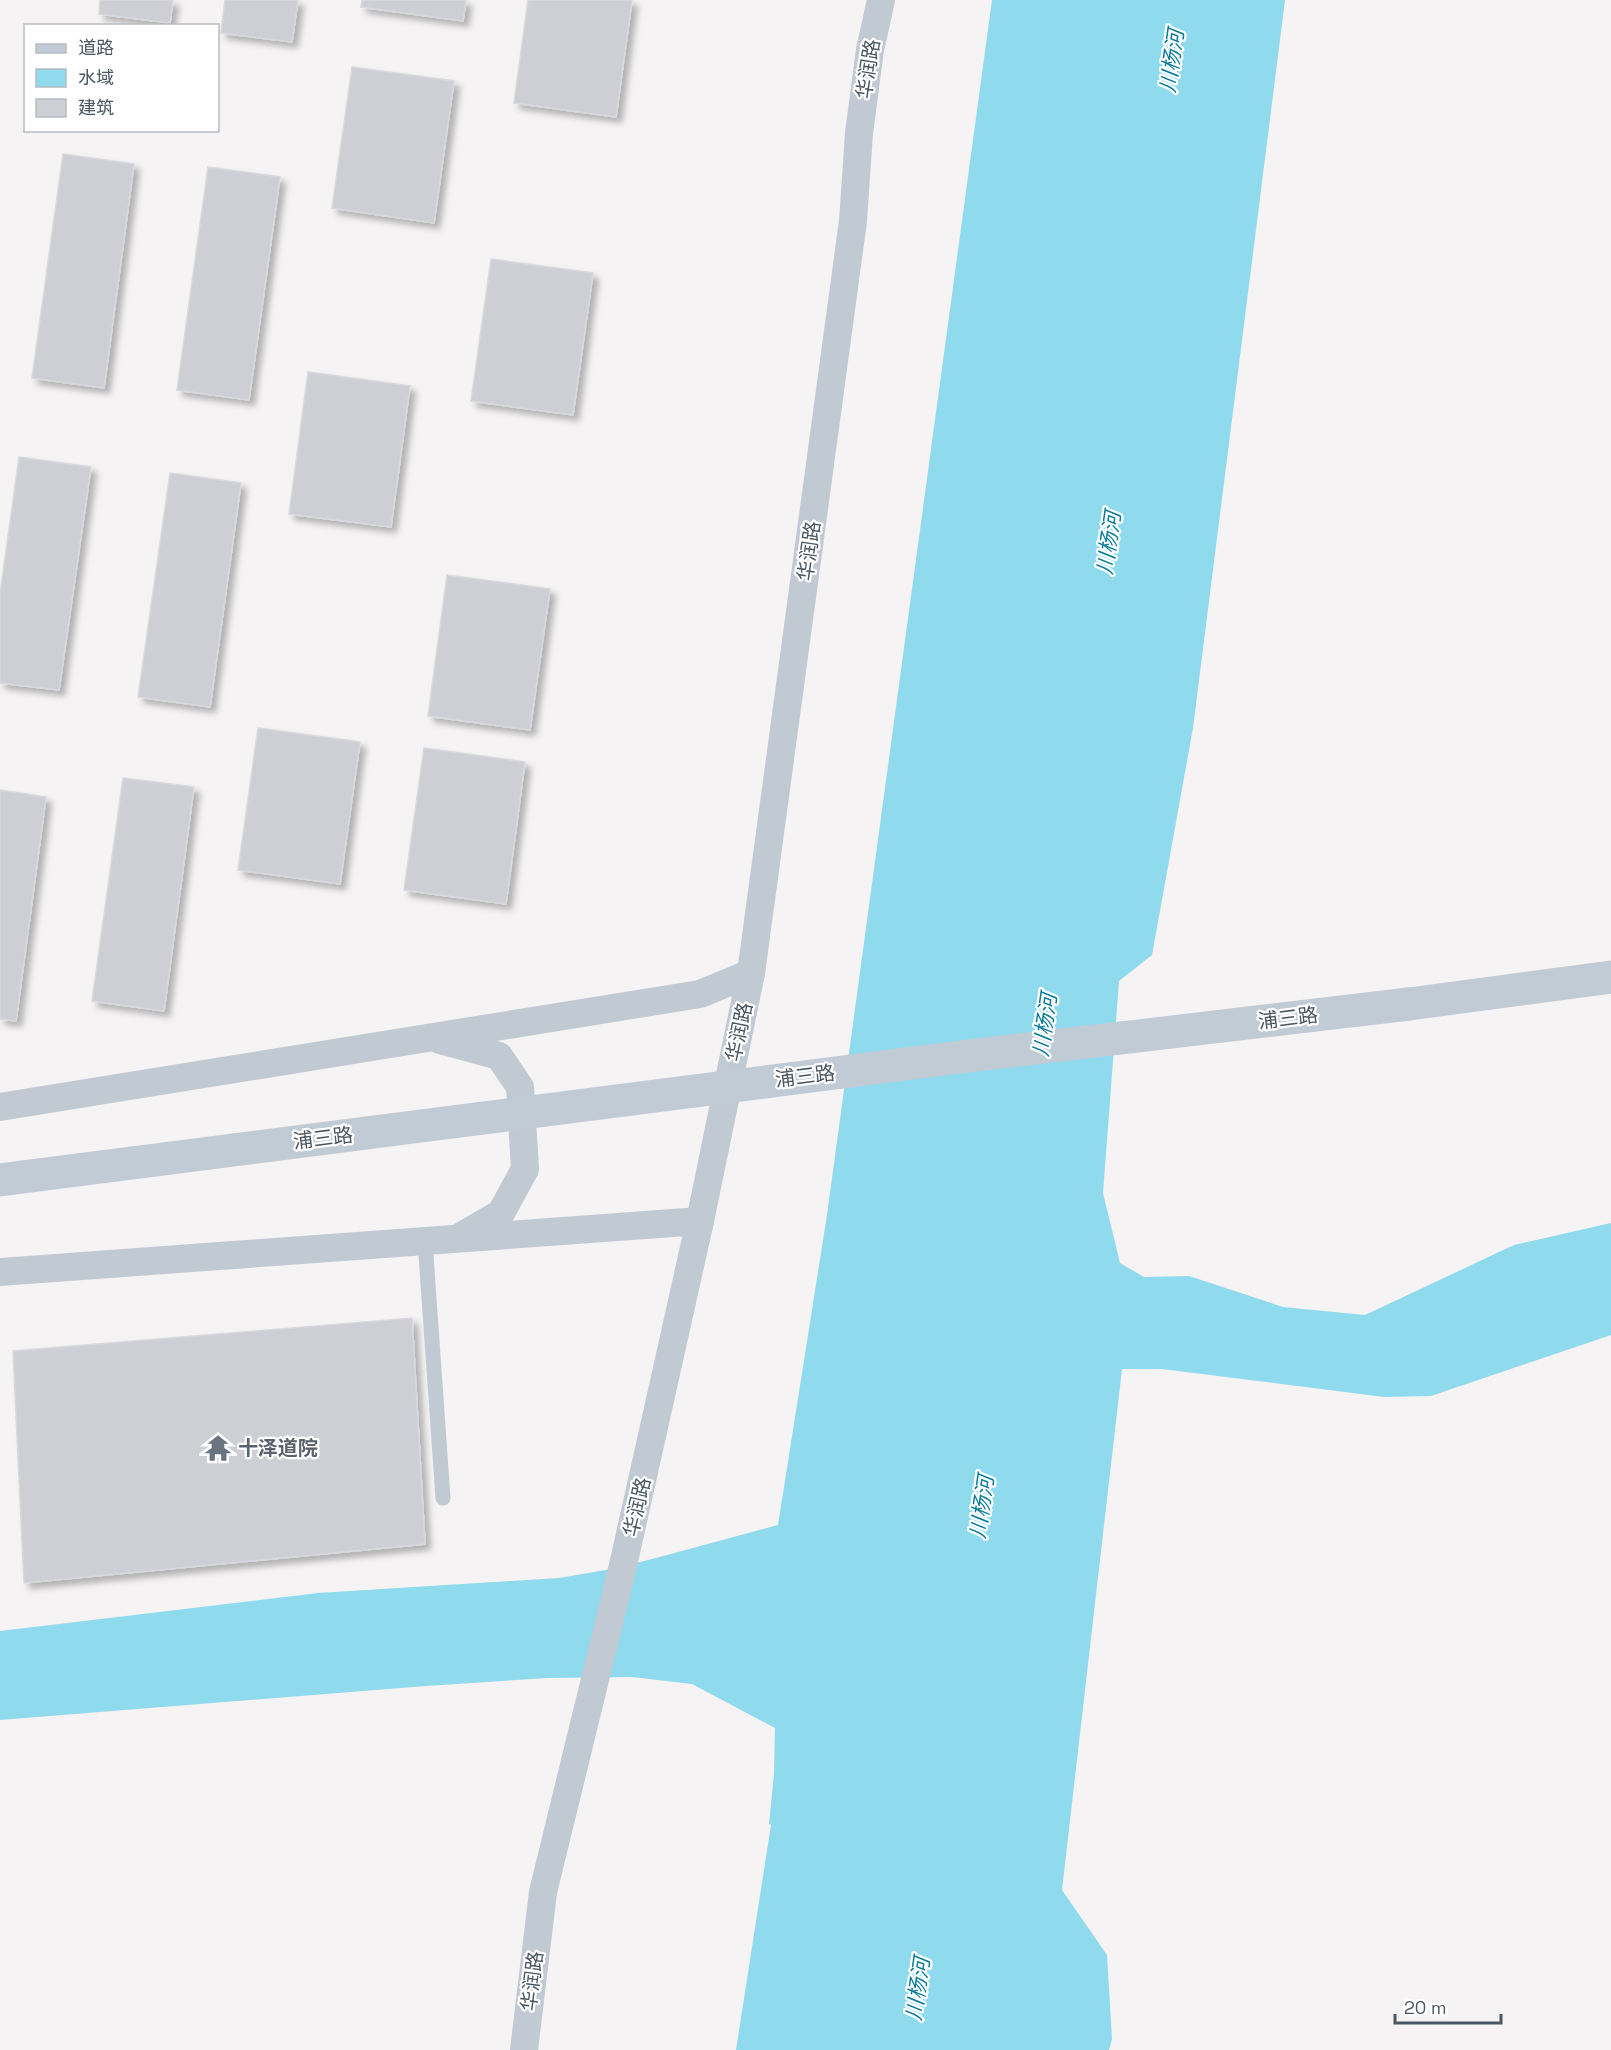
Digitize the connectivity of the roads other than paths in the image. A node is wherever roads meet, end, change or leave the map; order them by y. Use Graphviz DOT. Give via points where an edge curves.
graph roads {
  1 [pos="881,0"];
  2 [pos="751,973"];
  3 [pos="1611,977"];
  4 [pos="432,1037"];
  5 [pos="0,1107"];
  6 [pos="0,1180"];
  7 [pos="700,1221"];
  8 [pos="456,1239"];
  9 [pos="425,1241"];
  10 [pos="0,1272"];
  11 [pos="443,1498"];
  12 [pos="524,2050"];
  1 -- 2 [label="street, 华润路" via="870,50 859,133 854,221"];
  2 -- 4 [label="street" via="700,994"];
  2 -- 7 [label="street, 华润路"];
  3 -- 6 [label="main road, 浦三路, bridge"];
  4 -- 5 [label="street"];
  4 -- 8 [label="street" via="499,1056 520,1087 525,1169 501,1213"];
  7 -- 8 [label="street"];
  7 -- 12 [label="street, 华润路" via="624,1562 543,1892"];
  8 -- 9 [label="street"];
  9 -- 10 [label="street"];
  9 -- 11 [label="lane"];
}
